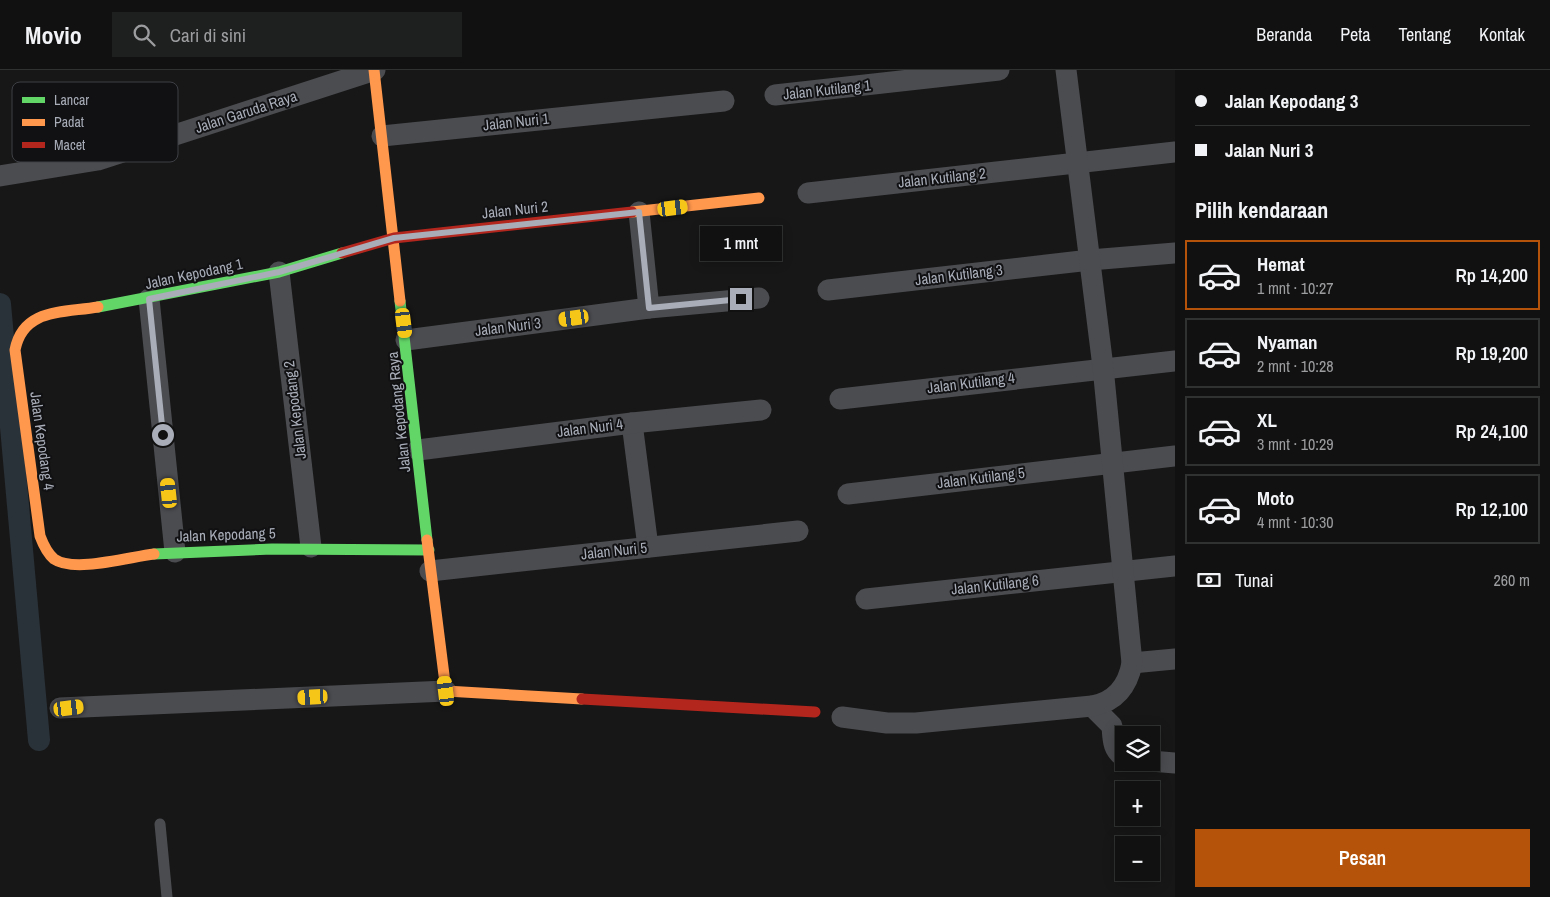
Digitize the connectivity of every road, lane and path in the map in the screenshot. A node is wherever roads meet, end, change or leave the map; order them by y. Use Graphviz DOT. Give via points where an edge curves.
graph roads {
  1 [pos="374,70"];
  2 [pos="999,70"];
  3 [pos="1066,70"];
  4 [pos="775,96"];
  5 [pos="724,101"];
  6 [pos="178,134"];
  7 [pos="382,136"];
  8 [pos="1175,152"];
  9 [pos="86,162"];
  10 [pos="1077,164"];
  11 [pos="0,176"];
  12 [pos="808,193"];
  13 [pos="759,198"];
  14 [pos="639,212"];
  15 [pos="394,238"];
  16 [pos="1175,252"];
  17 [pos="1090,260"];
  18 [pos="279,272"];
  19 [pos="828,290"];
  20 [pos="759,298"];
  21 [pos="149,299"];
  22 [pos="649,308"];
  23 [pos="406,340"];
  24 [pos="15,350"];
  25 [pos="1175,360"];
  26 [pos="1103,367"];
  27 [pos="840,399"];
  28 [pos="761,410"];
  29 [pos="632,423"];
  30 [pos="418,450"];
  31 [pos="1175,456"];
  32 [pos="1113,462"];
  33 [pos="848,494"];
  34 [pos="798,531"];
  35 [pos="40,536"];
  36 [pos="311,547"];
  37 [pos="648,547"];
  38 [pos="429,550"];
  39 [pos="175,552"];
  40 [pos="1175,566"];
  41 [pos="430,571"];
  42 [pos="1124,571"];
  43 [pos="866,599"];
  44 [pos="1175,659"];
  45 [pos="1132,662"];
  46 [pos="446,691"];
  47 [pos="1092,706"];
  48 [pos="60,708"];
  49 [pos="815,712"];
  50 [pos="842,716"];
  51 [pos="1115,748"];
  52 [pos="1160,762"];
  53 [pos="1175,763"];
  54 [pos="160,824"];
  55 [pos="167,897"];
  1 -- 6 [label="street, Jalan Garuda Raya"];
  1 -- 7 [label="street, Jalan Kepodang Raya"];
  2 -- 4 [label="street, Jalan Kutilang 1"];
  3 -- 10 [label="street"];
  5 -- 7 [label="street, Jalan Nuri 1"];
  7 -- 15 [label="street, Jalan Kepodang Raya"];
  8 -- 10 [label="street, Jalan Kutilang 2"];
  9 -- 11 [label="street, Jalan Garuda Raya"];
  10 -- 12 [label="street, Jalan Kutilang 2"];
  10 -- 17 [label="street"];
  13 -- 14 [label="street"];
  14 -- 15 [label="street, Jalan Nuri 2"];
  14 -- 22 [label="street"];
  15 -- 18 [label="street, Jalan Kepodang 1"];
  15 -- 23 [label="street, Jalan Kepodang Raya"];
  16 -- 17 [label="street, Jalan Kutilang 3"];
  17 -- 19 [label="street, Jalan Kutilang 3"];
  17 -- 26 [label="street"];
  18 -- 21 [label="street, Jalan Kepodang 1"];
  18 -- 36 [label="street, Jalan Kepodang 2"];
  20 -- 22 [label="street, Jalan Nuri 3"];
  21 -- 24 [label="street, Jalan Kepodang 1" via="39,317 22,327"];
  21 -- 39 [label="street"];
  22 -- 23 [label="street, Jalan Nuri 3"];
  23 -- 30 [label="street, Jalan Kepodang Raya"];
  24 -- 35 [label="street, Jalan Kepodang 4"];
  25 -- 26 [label="street, Jalan Kutilang 4"];
  26 -- 27 [label="street, Jalan Kutilang 4"];
  26 -- 32 [label="street"];
  28 -- 29 [label="street, Jalan Nuri 4"];
  29 -- 30 [label="street, Jalan Nuri 4"];
  29 -- 37 [label="street"];
  30 -- 38 [label="street, Jalan Kepodang Raya"];
  31 -- 32 [label="street, Jalan Kutilang 5"];
  32 -- 33 [label="street, Jalan Kutilang 5"];
  32 -- 42 [label="street"];
  34 -- 37 [label="street, Jalan Nuri 5"];
  35 -- 39 [label="street, Jalan Kepodang 5" via="45,551 52,558 71,564"];
  36 -- 38 [label="street, Jalan Kepodang 5"];
  36 -- 39 [label="street, Jalan Kepodang 5"];
  37 -- 41 [label="street, Jalan Nuri 5"];
  38 -- 41 [label="street, Jalan Kepodang Raya"];
  40 -- 42 [label="street, Jalan Kutilang 6"];
  41 -- 46 [label="street, Jalan Kepodang Raya"];
  42 -- 43 [label="street, Jalan Kutilang 6"];
  42 -- 45 [label="street"];
  44 -- 45 [label="street"];
  45 -- 47 [label="street" via="1130,677 1123,689 1102,705"];
  46 -- 48 [label="street"];
  46 -- 49 [label="street"];
  47 -- 50 [label="street" via="916,723"];
  47 -- 51 [label="street" via="1112,726"];
  52 -- 53 [label="street"];
  54 -- 55 [label="lane"];
}
